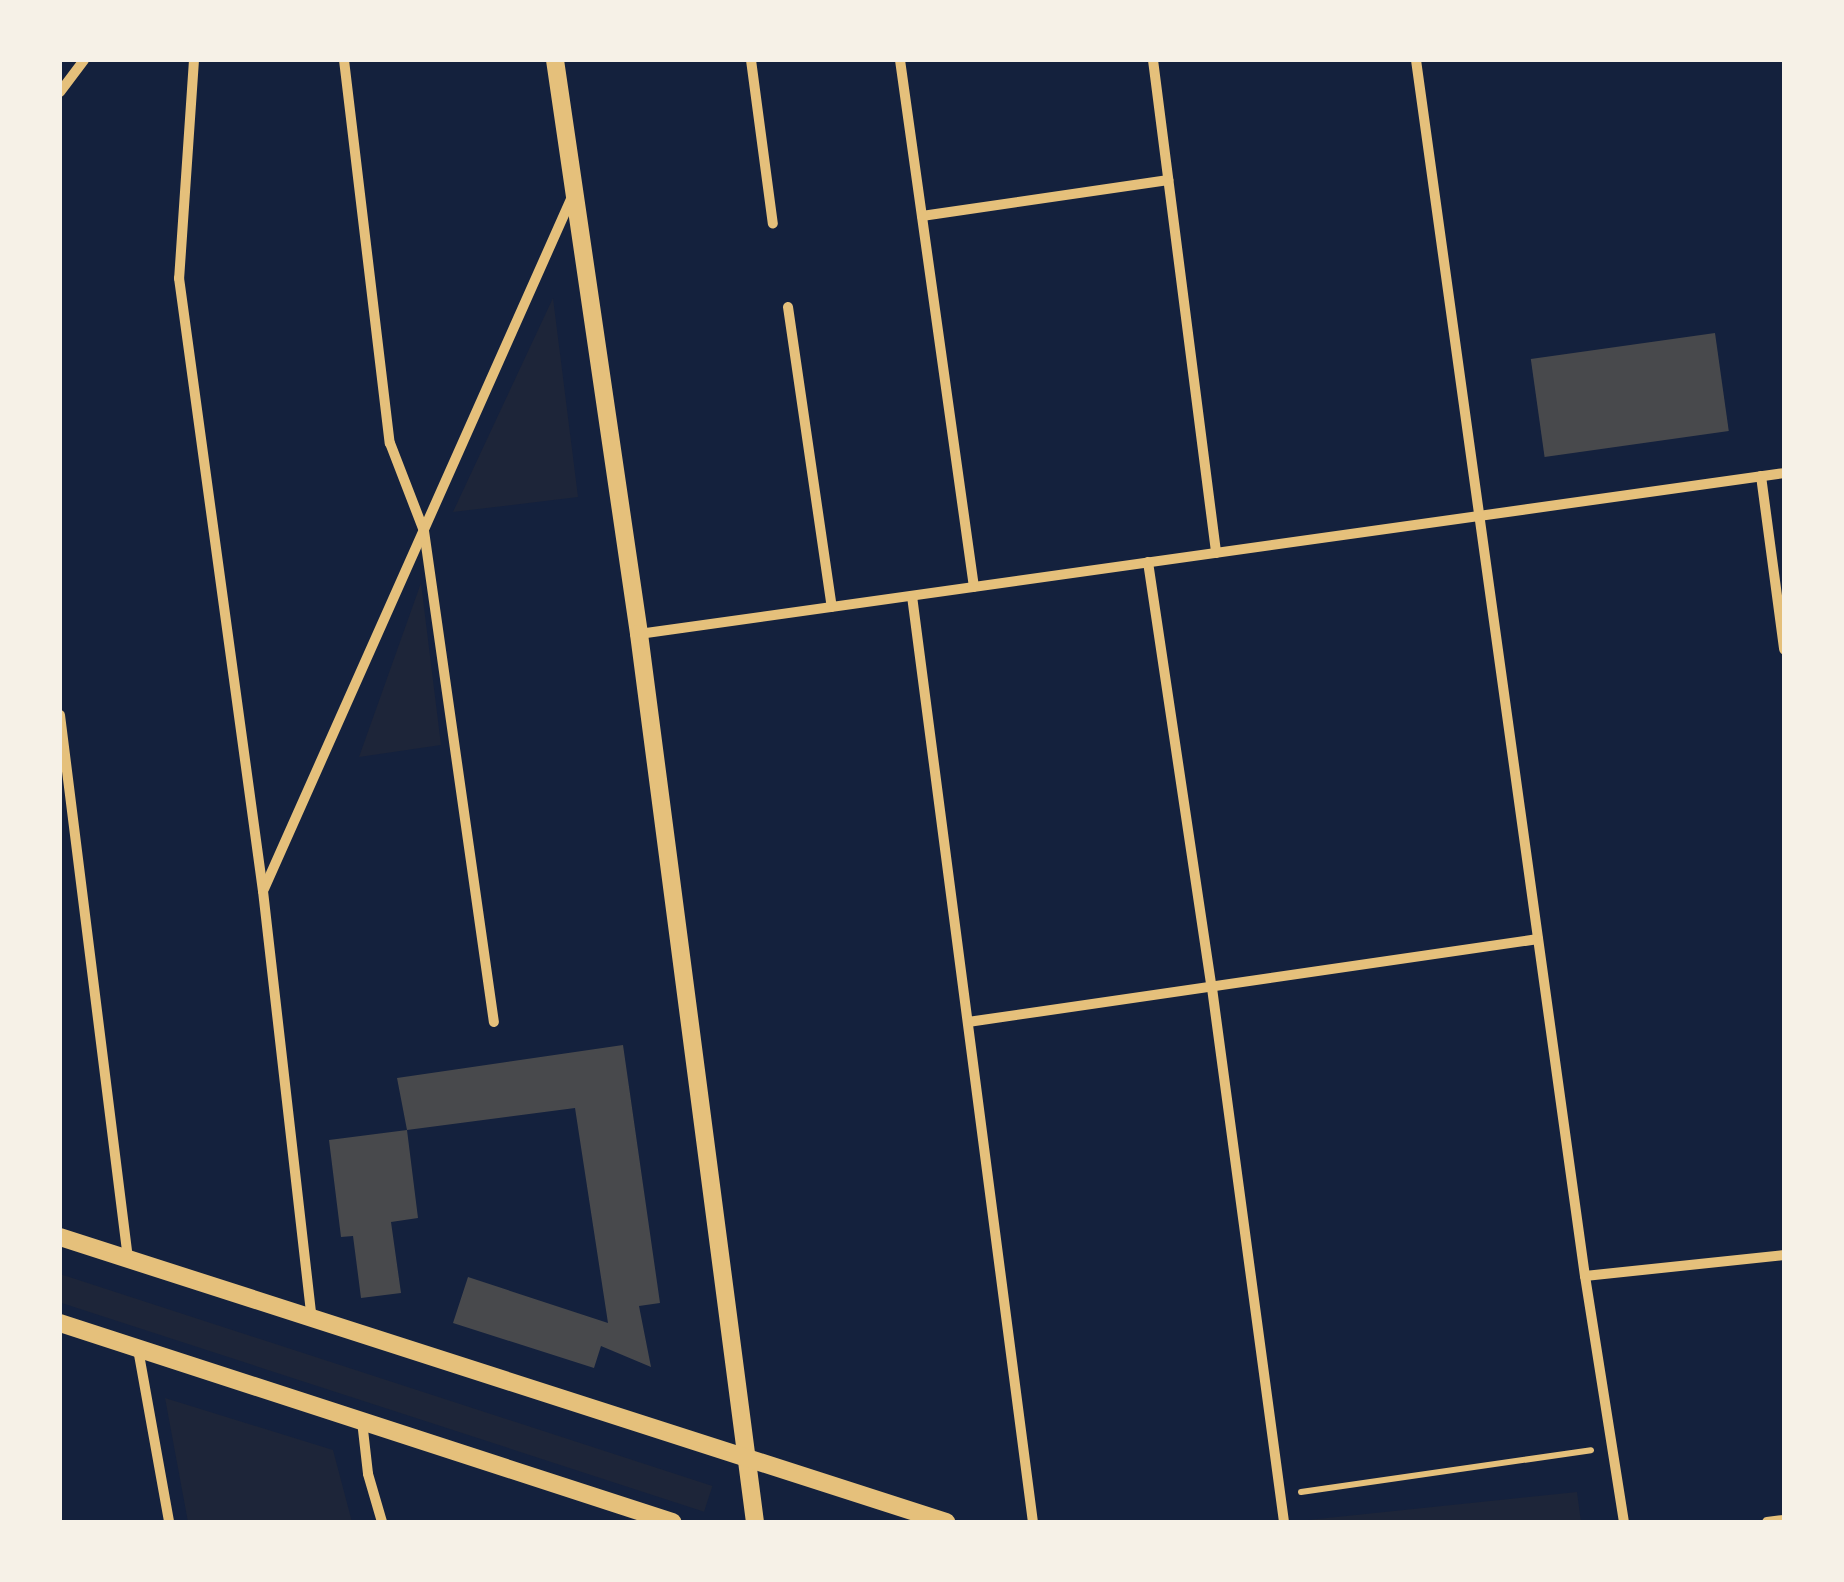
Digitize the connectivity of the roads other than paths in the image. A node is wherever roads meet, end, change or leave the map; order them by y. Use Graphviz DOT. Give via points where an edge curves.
graph roads {
  1 [pos="84,60"];
  2 [pos="194,60"];
  3 [pos="344,60"];
  4 [pos="555,60"];
  5 [pos="751,60"];
  6 [pos="900,60"];
  7 [pos="1153,60"];
  8 [pos="1416,60"];
  9 [pos="60,92"];
  10 [pos="1168,180"];
  11 [pos="572,196"];
  12 [pos="922,216"];
  13 [pos="774,224"];
  14 [pos="788,307"];
  15 [pos="1784,473"];
  16 [pos="1761,476"];
  17 [pos="1478,519"];
  18 [pos="424,531"];
  19 [pos="1216,553"];
  20 [pos="1148,562"];
  21 [pos="974,587"];
  22 [pos="912,596"];
  23 [pos="832,607"];
  24 [pos="639,634"];
  25 [pos="1784,649"];
  26 [pos="60,715"];
  27 [pos="264,891"];
  28 [pos="1538,939"];
  29 [pos="1212,988"];
  30 [pos="494,1022"];
  31 [pos="968,1022"];
  32 [pos="60,1236"];
  33 [pos="1784,1255"];
  34 [pos="128,1258"];
  35 [pos="1585,1276"];
  36 [pos="312,1318"];
  37 [pos="60,1323"];
  38 [pos="138,1349"];
  39 [pos="362,1421"];
  40 [pos="750,1460"];
  41 [pos="1784,1520"];
  42 [pos="168,1522"];
  43 [pos="382,1522"];
  44 [pos="672,1522"];
  45 [pos="755,1522"];
  46 [pos="946,1522"];
  47 [pos="1033,1522"];
  48 [pos="1284,1522"];
  49 [pos="1624,1522"];
  50 [pos="1767,1522"];
  1 -- 9 [label="street"];
  2 -- 27 [label="street" via="179,278"];
  3 -- 18 [label="street" via="390,443"];
  4 -- 11 [label="street"];
  5 -- 13 [label="street"];
  6 -- 12 [label="street"];
  7 -- 10 [label="street"];
  8 -- 17 [label="street"];
  10 -- 12 [label="street"];
  10 -- 19 [label="street"];
  11 -- 18 [label="street"];
  11 -- 24 [label="street"];
  12 -- 21 [label="street"];
  14 -- 23 [label="street"];
  15 -- 16 [label="street"];
  16 -- 17 [label="street"];
  16 -- 25 [label="street"];
  17 -- 19 [label="street"];
  17 -- 28 [label="street"];
  18 -- 27 [label="street"];
  18 -- 30 [label="street"];
  19 -- 20 [label="street"];
  20 -- 21 [label="street"];
  20 -- 29 [label="street"];
  21 -- 22 [label="street"];
  22 -- 23 [label="street"];
  22 -- 31 [label="street"];
  23 -- 24 [label="street"];
  24 -- 40 [label="street"];
  26 -- 34 [label="street"];
  27 -- 36 [label="street"];
  28 -- 29 [label="street"];
  28 -- 35 [label="street"];
  29 -- 31 [label="street"];
  29 -- 48 [label="street"];
  31 -- 47 [label="street"];
  32 -- 34 [label="street"];
  33 -- 35 [label="street"];
  34 -- 36 [label="street"];
  35 -- 49 [label="street"];
  36 -- 40 [label="street"];
  37 -- 38 [label="street"];
  38 -- 39 [label="street"];
  38 -- 42 [label="street"];
  39 -- 43 [label="street"];
  39 -- 44 [label="street"];
  40 -- 45 [label="street"];
  40 -- 46 [label="street"];
  41 -- 50 [label="street"];
}
